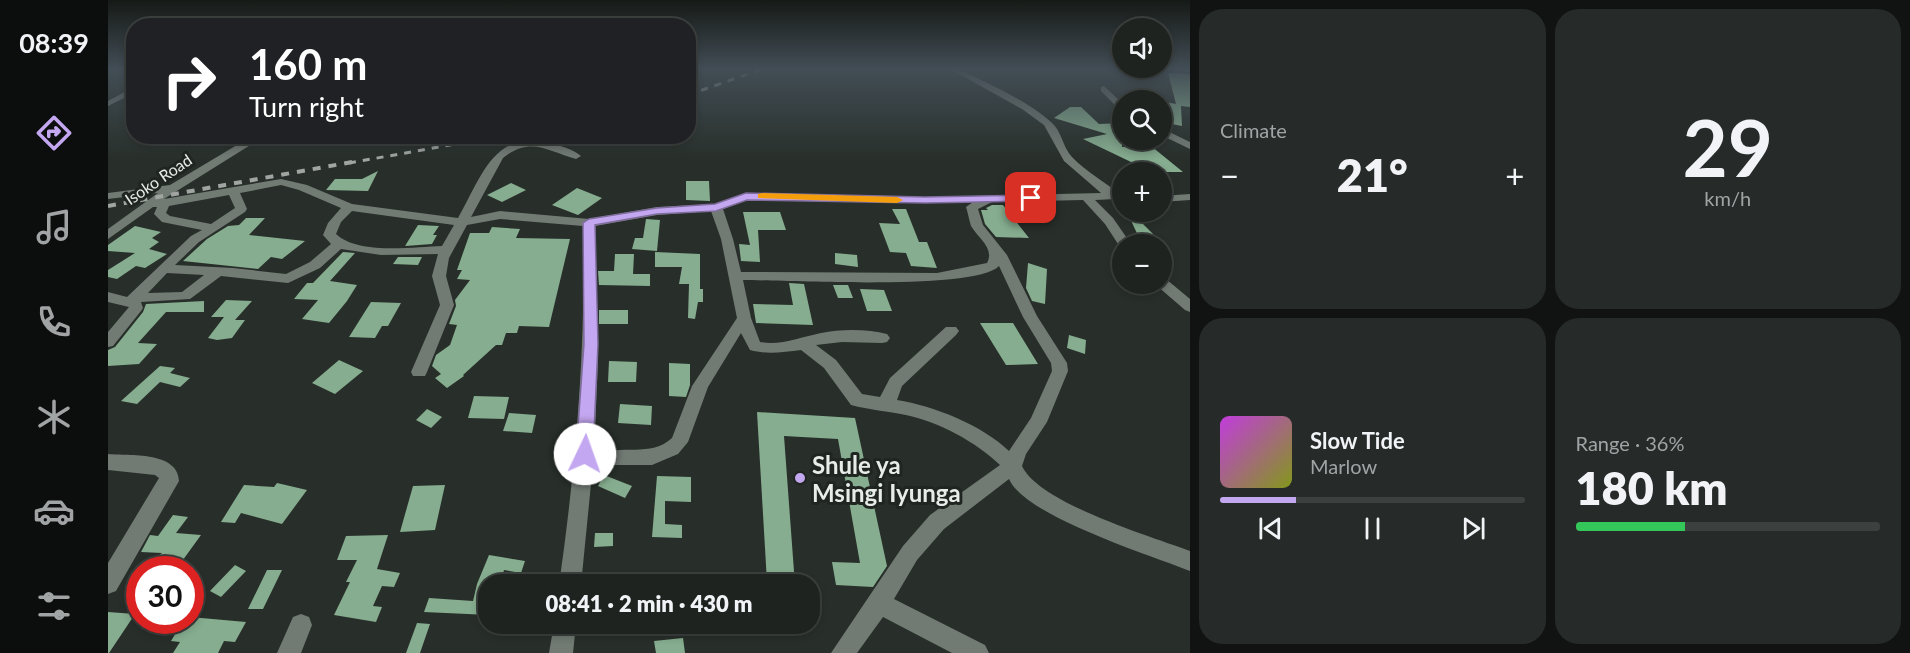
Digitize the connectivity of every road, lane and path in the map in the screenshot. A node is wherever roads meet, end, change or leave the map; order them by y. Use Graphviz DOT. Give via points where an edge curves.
graph roads {
  1 [pos="1011,99"];
  2 [pos="108,104"];
  3 [pos="126,104"];
  4 [pos="1172,137"];
  5 [pos="245,144"];
  6 [pos="531,144"];
  7 [pos="545,144"];
  8 [pos="1190,146"];
  9 [pos="576,156"];
  10 [pos="172,187"];
  11 [pos="233,190"];
  12 [pos="1112,192"];
  13 [pos="108,196"];
  14 [pos="1112,196"];
  15 [pos="1086,197"];
  16 [pos="1190,197"];
  17 [pos="1172,198"];
  18 [pos="996,199"];
  19 [pos="164,203"];
  20 [pos="149,204"];
  21 [pos="349,207"];
  22 [pos="716,207"];
  23 [pos="462,222"];
  24 [pos="589,223"];
  25 [pos="213,228"];
  26 [pos="1118,234"];
  27 [pos="108,235"];
  28 [pos="339,244"];
  29 [pos="994,247"];
  30 [pos="446,250"];
  31 [pos="164,269"];
  32 [pos="219,271"];
  33 [pos="735,276"];
  34 [pos="1172,291"];
  35 [pos="108,297"];
  36 [pos="132,300"];
  37 [pos="1189,305"];
  38 [pos="744,318"];
  39 [pos="951,331"];
  40 [pos="882,338"];
  41 [pos="108,342"];
  42 [pos="804,344"];
  43 [pos="419,372"];
  44 [pos="888,405"];
  45 [pos="108,462"];
  46 [pos="1012,466"];
  47 [pos="584,469"];
  48 [pos="1190,561"];
  49 [pos="571,574"];
  50 [pos="108,583"];
  51 [pos="879,603"];
  52 [pos="301,626"];
  53 [pos="564,634"];
  54 [pos="289,653"];
  55 [pos="561,653"];
  56 [pos="843,653"];
  57 [pos="977,653"];
  1 -- 12 [label="street" via="1047,123 1068,159"];
  2 -- 3 [label="street"];
  4 -- 8 [label="street"];
  5 -- 10 [label="street, Isoko Road"];
  6 -- 23 [label="street" via="505,150 494,162"];
  7 -- 9 [label="street"];
  10 -- 13 [label="street"];
  10 -- 20 [label="street, Isoko Road"];
  11 -- 19 [label="street"];
  11 -- 21 [label="street" via="291,183"];
  11 -- 25 [label="street" via="241,209"];
  14 -- 15 [label="street"];
  15 -- 18 [label="street"];
  15 -- 26 [label="street"];
  16 -- 17 [label="street"];
  18 -- 22 [label="street" via="868,200 768,195 736,199"];
  18 -- 29 [label="street" via="971,209 977,225"];
  19 -- 20 [label="street"];
  19 -- 25 [label="street" via="160,214 166,219"];
  20 -- 27 [label="street, Isoko Road"];
  21 -- 23 [label="street"];
  21 -- 28 [label="street" via="336,219 329,235"];
  22 -- 24 [label="street" via="657,211"];
  22 -- 33 [label="street"];
  23 -- 24 [label="street" via="500,215"];
  23 -- 30 [label="street"];
  24 -- 47 [label="street" via="591,344"];
  25 -- 31 [label="street" via="195,239"];
  28 -- 30 [label="street"];
  28 -- 32 [label="street" via="315,265 288,279"];
  29 -- 33 [label="street" via="996,258 992,266 951,276"];
  29 -- 46 [label="street" via="1060,371 1038,422"];
  30 -- 43 [label="street" via="439,276 447,305"];
  31 -- 32 [label="street"];
  31 -- 36 [label="street"];
  32 -- 36 [label="street" via="185,296"];
  33 -- 38 [label="street"];
  34 -- 37 [label="street"];
  35 -- 36 [label="street"];
  36 -- 41 [label="street" via="136,308"];
  38 -- 42 [label="street" via="755,346 768,349"];
  38 -- 47 [label="street" via="700,386 679,442 672,449 652,457 610,457"];
  39 -- 44 [label="street" via="896,382"];
  40 -- 42 [label="street" via="820,338"];
  42 -- 44 [label="street" via="830,364 857,400"];
  44 -- 46 [label="street" via="911,409 970,432 989,443"];
  45 -- 50 [label="street" via="160,466 169,475"];
  46 -- 48 [label="street" via="1020,482 1060,510"];
  46 -- 51 [label="street" via="937,522 910,553"];
  47 -- 49 [label="street"];
  51 -- 56 [label="street"];
  51 -- 57 [label="street"];
  52 -- 54 [label="street"];
  53 -- 55 [label="street"];
}
